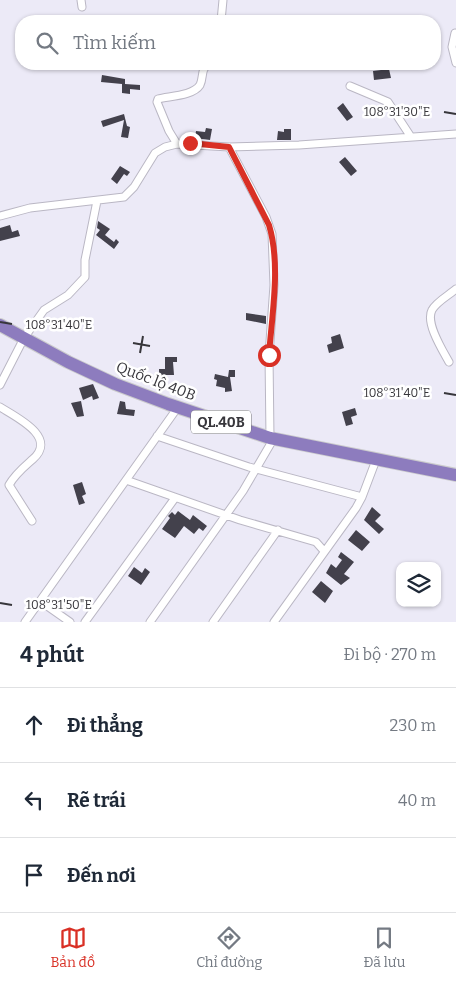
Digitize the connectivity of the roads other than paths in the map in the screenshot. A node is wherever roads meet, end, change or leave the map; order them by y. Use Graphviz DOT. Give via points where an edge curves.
graph roads {
  1 [pos="223,0"];
  2 [pos="222,15"];
  3 [pos="455,33"];
  4 [pos="456,63"];
  5 [pos="203,70"];
  6 [pos="350,86"];
  7 [pos="456,134"];
  8 [pos="411,137"];
  9 [pos="177,144"];
  10 [pos="229,147"];
  11 [pos="97,201"];
  12 [pos="0,216"];
  13 [pos="456,289"];
  14 [pos="0,325"];
  15 [pos="24,338"];
  16 [pos="449,362"];
  17 [pos="0,385"];
  18 [pos="0,406"];
  19 [pos="178,407"];
  20 [pos="157,436"];
  21 [pos="272,438"];
  22 [pos="376,460"];
  23 [pos="257,469"];
  24 [pos="456,475"];
  25 [pos="126,480"];
  26 [pos="362,497"];
  27 [pos="175,498"];
  28 [pos="226,515"];
  29 [pos="32,521"];
  30 [pos="278,530"];
  31 [pos="324,552"];
  32 [pos="40,601"];
  33 [pos="25,622"];
  34 [pos="70,622"];
  35 [pos="85,622"];
  36 [pos="150,622"];
  37 [pos="213,622"];
  38 [pos="274,622"];
  1 -- 2 [label="street"];
  3 -- 4 [label="street" via="452,46"];
  5 -- 9 [label="street" via="196,89 158,99"];
  6 -- 8 [label="street" via="388,102"];
  7 -- 8 [label="street"];
  8 -- 10 [label="street"];
  9 -- 10 [label="street"];
  9 -- 11 [label="street" via="165,146 155,153 129,194"];
  10 -- 21 [label="street" via="272,234 274,285 269,355"];
  11 -- 12 [label="street" via="30,208"];
  11 -- 15 [label="street" via="85,260 86,277 60,301 50,304"];
  13 -- 16 [label="street" via="433,307 431,313 433,329"];
  14 -- 15 [label="highway, Quốc lộ 40B / QL.40B"];
  15 -- 17 [label="street"];
  15 -- 19 [label="highway, Quốc lộ 40B / QL.40B" via="115,384"];
  18 -- 29 [label="street" via="30,426 40,438 37,455 9,485"];
  19 -- 20 [label="street"];
  19 -- 21 [label="highway, Quốc lộ 40B / QL.40B"];
  20 -- 23 [label="street"];
  20 -- 25 [label="street"];
  21 -- 22 [label="highway, Quốc lộ 40B / QL.40B"];
  21 -- 23 [label="street"];
  22 -- 24 [label="highway, Quốc lộ 40B / QL.40B"];
  22 -- 26 [label="street"];
  23 -- 26 [label="street"];
  23 -- 28 [label="street"];
  25 -- 27 [label="street"];
  25 -- 32 [label="street"];
  26 -- 31 [label="street"];
  27 -- 28 [label="street"];
  27 -- 35 [label="street"];
  28 -- 30 [label="street"];
  28 -- 36 [label="street"];
  30 -- 31 [label="street" via="316,542"];
  30 -- 37 [label="street"];
  31 -- 38 [label="street"];
  32 -- 33 [label="street"];
  32 -- 34 [label="street"];
}
